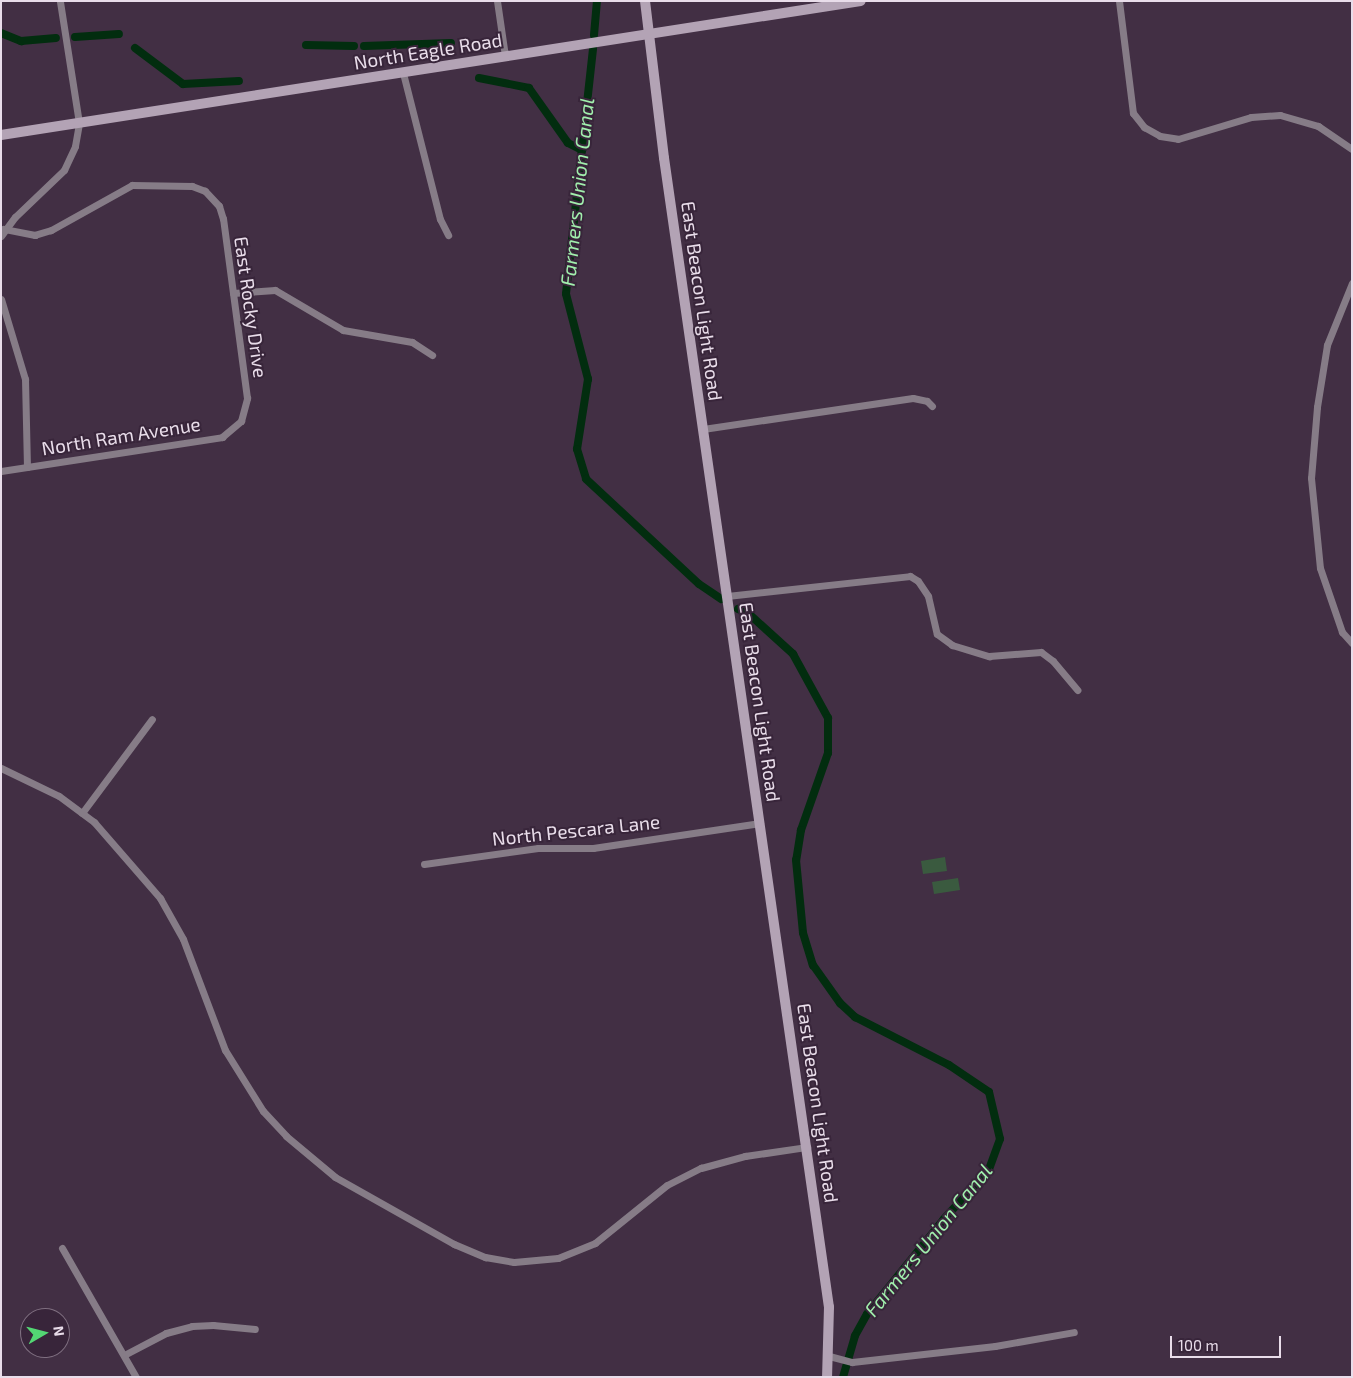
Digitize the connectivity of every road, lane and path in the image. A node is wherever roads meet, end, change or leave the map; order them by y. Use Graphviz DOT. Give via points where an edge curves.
graph roads {
  1 [pos="60,1"];
  2 [pos="497,1"];
  3 [pos="646,1"];
  4 [pos="861,1"];
  5 [pos="1119,1"];
  6 [pos="650,33"];
  7 [pos="505,56"];
  8 [pos="403,73"];
  9 [pos="79,123"];
  10 [pos="1,135"];
  11 [pos="1352,149"];
  12 [pos="3,232"];
  13 [pos="448,235"];
  14 [pos="1352,283"];
  15 [pos="233,293"];
  16 [pos="1,299"];
  17 [pos="432,355"];
  18 [pos="932,406"];
  19 [pos="241,421"];
  20 [pos="703,429"];
  21 [pos="27,467"];
  22 [pos="1,471"];
  23 [pos="727,596"];
  24 [pos="1352,643"];
  25 [pos="1077,690"];
  26 [pos="152,719"];
  27 [pos="1,768"];
  28 [pos="82,813"];
  29 [pos="760,823"];
  30 [pos="424,864"];
  31 [pos="807,1147"];
  32 [pos="62,1248"];
  33 [pos="255,1329"];
  34 [pos="1074,1332"];
  35 [pos="126,1354"];
  36 [pos="829,1356"];
  37 [pos="136,1377"];
  38 [pos="827,1377"];
  1 -- 9 [label="street"];
  2 -- 7 [label="street"];
  3 -- 6 [label="main road, East Beacon Light Road"];
  4 -- 6 [label="main road, North Eagle Road"];
  5 -- 11 [label="street" via="1133,113 1144,127 1160,136 1178,138 1251,117 1280,115 1318,126"];
  6 -- 7 [label="main road, North Eagle Road"];
  6 -- 20 [label="main road, East Beacon Light Road" via="664,158"];
  7 -- 8 [label="main road, North Eagle Road"];
  8 -- 9 [label="main road, North Eagle Road"];
  8 -- 13 [label="street" via="440,219"];
  9 -- 10 [label="main road, North Eagle Road"];
  9 -- 12 [label="street" via="72,159"];
  12 -- 15 [label="street, East Rocky Drive" via="35,235 51,230 132,184 192,186 213,198 223,219"];
  14 -- 24 [label="street" via="1327,345 1317,407 1311,478 1320,568 1342,632"];
  15 -- 17 [label="street" via="275,290 349,333 412,342"];
  15 -- 19 [label="street, East Rocky Drive" via="247,398"];
  16 -- 21 [label="street" via="25,379"];
  18 -- 20 [label="street" via="927,401 913,398"];
  19 -- 21 [label="street, North Ram Avenue" via="222,437"];
  20 -- 23 [label="main road, East Beacon Light Road"];
  21 -- 22 [label="street, North Ram Avenue"];
  23 -- 25 [label="street" via="910,576 924,588 937,634 947,642 977,655 1041,652 1053,661"];
  23 -- 29 [label="main road, East Beacon Light Road"];
  26 -- 28 [label="street"];
  27 -- 28 [label="street" via="59,796"];
  28 -- 31 [label="street" via="108,835 160,898 182,939 225,1050 263,1111 286,1136 335,1177 454,1244 484,1257 514,1262 558,1258 595,1243 667,1185 701,1168 745,1156"];
  29 -- 30 [label="street, North Pescara Lane" via="593,848 538,848"];
  29 -- 31 [label="main road, East Beacon Light Road"];
  31 -- 36 [label="main road, East Beacon Light Road" via="829,1307"];
  32 -- 35 [label="street"];
  33 -- 35 [label="street" via="213,1324 192,1326 166,1333"];
  34 -- 36 [label="street" via="995,1346 848,1361"];
  35 -- 37 [label="street"];
  36 -- 38 [label="main road, East Beacon Light Road"];
}
